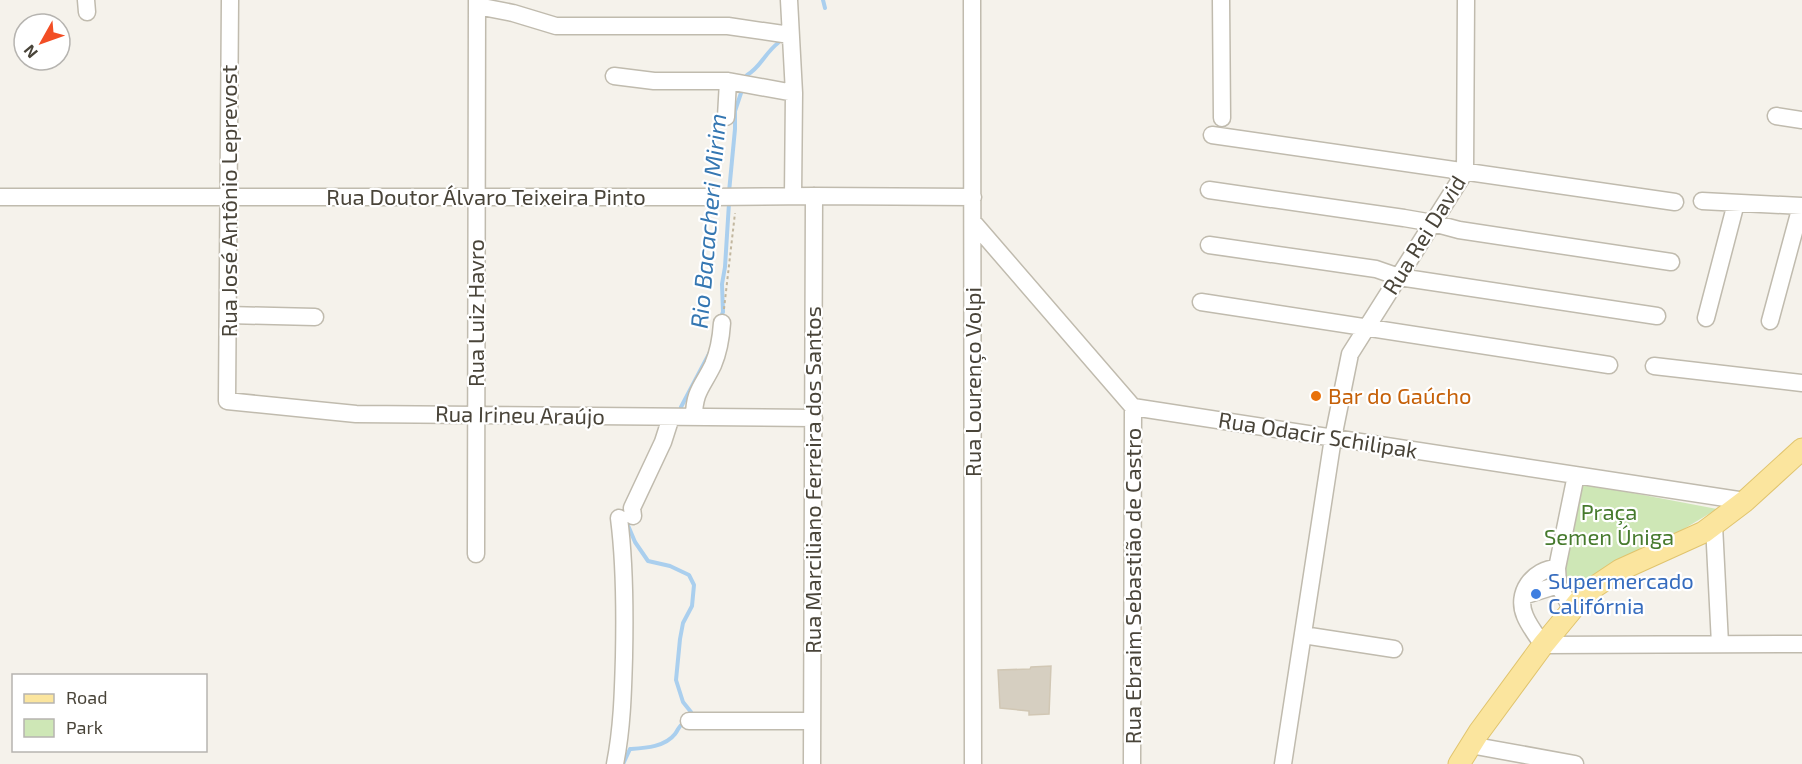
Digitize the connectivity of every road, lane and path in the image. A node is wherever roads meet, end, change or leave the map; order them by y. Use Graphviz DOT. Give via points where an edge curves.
graph roads {
  1 [pos="230,0"];
  2 [pos="789,0"];
  3 [pos="972,0"];
  4 [pos="1221,0"];
  5 [pos="1466,0"];
  6 [pos="477,3"];
  7 [pos="790,35"];
  8 [pos="614,76"];
  9 [pos="728,81"];
  10 [pos="794,93"];
  11 [pos="1776,116"];
  12 [pos="726,117"];
  13 [pos="1221,118"];
  14 [pos="1802,120"];
  15 [pos="1212,135"];
  16 [pos="1465,172"];
  17 [pos="1209,190"];
  18 [pos="793,196"];
  19 [pos="814,196"];
  20 [pos="0,197"];
  21 [pos="229,197"];
  22 [pos="477,197"];
  23 [pos="736,197"];
  24 [pos="973,198"];
  25 [pos="1702,201"];
  26 [pos="1675,202"];
  27 [pos="1736,203"];
  28 [pos="1802,206"];
  29 [pos="973,222"];
  30 [pos="1433,223"];
  31 [pos="1209,245"];
  32 [pos="1671,262"];
  33 [pos="1399,277"];
  34 [pos="1201,302"];
  35 [pos="228,315"];
  36 [pos="1657,316"];
  37 [pos="315,317"];
  38 [pos="1706,318"];
  39 [pos="1770,321"];
  40 [pos="722,323"];
  41 [pos="1367,327"];
  42 [pos="1609,365"];
  43 [pos="1654,366"];
  44 [pos="1802,383"];
  45 [pos="227,401"];
  46 [pos="1133,407"];
  47 [pos="476,415"];
  48 [pos="671,417"];
  49 [pos="694,417"];
  50 [pos="813,418"];
  51 [pos="1333,438"];
  52 [pos="1802,449"];
  53 [pos="1576,475"];
  54 [pos="1745,501"];
  55 [pos="1714,525"];
  56 [pos="476,554"];
  57 [pos="1557,568"];
  58 [pos="1558,585"];
  59 [pos="1523,596"];
  60 [pos="1572,609"];
  61 [pos="1303,635"];
  62 [pos="1720,644"];
  63 [pos="1802,644"];
  64 [pos="1543,645"];
  65 [pos="1394,649"];
  66 [pos="689,721"];
  67 [pos="812,721"];
  68 [pos="1470,745"];
  69 [pos="615,764"];
  70 [pos="812,764"];
  71 [pos="973,764"];
  72 [pos="1132,764"];
  73 [pos="1283,764"];
  74 [pos="1459,764"];
  75 [pos="1575,764"];
  1 -- 21 [label="street, Rua José Antônio Leprevost"];
  2 -- 7 [label="street"];
  3 -- 24 [label="street, Rua Lourenço Volpi"];
  4 -- 13 [label="street"];
  5 -- 16 [label="street, Rua Rei David"];
  6 -- 7 [label="street" via="556,26 728,26"];
  6 -- 22 [label="street, Rua Luiz Havro"];
  7 -- 10 [label="street"];
  8 -- 9 [label="street"];
  9 -- 10 [label="street"];
  9 -- 12 [label="street"];
  10 -- 18 [label="street"];
  11 -- 14 [label="street"];
  15 -- 16 [label="street"];
  16 -- 26 [label="street"];
  16 -- 30 [label="street, Rua Rei David"];
  17 -- 30 [label="street"];
  18 -- 19 [label="street, Rua Doutor Álvaro Teixeira Pinto"];
  18 -- 23 [label="street, Rua Doutor Álvaro Teixeira Pinto"];
  19 -- 24 [label="street, Rua Doutor Álvaro Teixeira Pinto"];
  19 -- 50 [label="street, Rua Marciliano Ferreira dos Santos"];
  20 -- 21 [label="street, Rua Doutor Álvaro Teixeira Pinto"];
  21 -- 22 [label="street, Rua Doutor Álvaro Teixeira Pinto"];
  21 -- 35 [label="street, Rua José Antônio Leprevost"];
  22 -- 23 [label="street, Rua Doutor Álvaro Teixeira Pinto"];
  22 -- 47 [label="street, Rua Luiz Havro"];
  23 -- 40 [label="path"];
  24 -- 29 [label="street, Rua Lourenço Volpi"];
  25 -- 27 [label="street"];
  27 -- 28 [label="street"];
  27 -- 38 [label="street"];
  28 -- 39 [label="street"];
  29 -- 46 [label="street"];
  29 -- 71 [label="street, Rua Lourenço Volpi"];
  30 -- 32 [label="street"];
  30 -- 33 [label="street, Rua Rei David"];
  31 -- 33 [label="street" via="1376,269"];
  33 -- 36 [label="street"];
  33 -- 41 [label="street, Rua Rei David"];
  34 -- 41 [label="street"];
  35 -- 37 [label="street"];
  35 -- 45 [label="street, Rua José Antônio Leprevost"];
  40 -- 49 [label="street" via="714,364 695,397"];
  41 -- 42 [label="street"];
  41 -- 51 [label="street, Rua Rei David" via="1350,354"];
  43 -- 44 [label="street"];
  45 -- 47 [label="street, Rua Irineu Araújo" via="356,414"];
  46 -- 51 [label="street, Rua Odacir Schilipak"];
  46 -- 72 [label="street, Rua Ebraim Sebastião de Castro"];
  47 -- 48 [label="street, Rua Irineu Araújo"];
  47 -- 56 [label="street, Rua Luiz Havro"];
  48 -- 49 [label="street, Rua Irineu Araújo"];
  48 -- 69 [label="street" via="626,517 622,708"];
  49 -- 50 [label="street, Rua Irineu Araújo"];
  50 -- 67 [label="street, Rua Marciliano Ferreira dos Santos"];
  51 -- 53 [label="street, Rua Odacir Schilipak"];
  51 -- 61 [label="street"];
  52 -- 54 [label="main road"];
  53 -- 54 [label="street, Rua Odacir Schilipak"];
  53 -- 57 [label="street"];
  54 -- 55 [label="main road"];
  55 -- 60 [label="main road" via="1620,570 1593,588"];
  55 -- 62 [label="street"];
  57 -- 58 [label="street"];
  57 -- 59 [label="street" via="1540,573 1527,584"];
  58 -- 59 [label="street"];
  58 -- 60 [label="street"];
  59 -- 64 [label="street" via="1524,616"];
  60 -- 64 [label="main road"];
  61 -- 65 [label="street"];
  61 -- 73 [label="street"];
  62 -- 63 [label="street"];
  62 -- 64 [label="street"];
  64 -- 68 [label="main road"];
  66 -- 67 [label="street"];
  67 -- 70 [label="street, Rua Marciliano Ferreira dos Santos"];
  68 -- 74 [label="main road"];
  68 -- 75 [label="street"];
}
